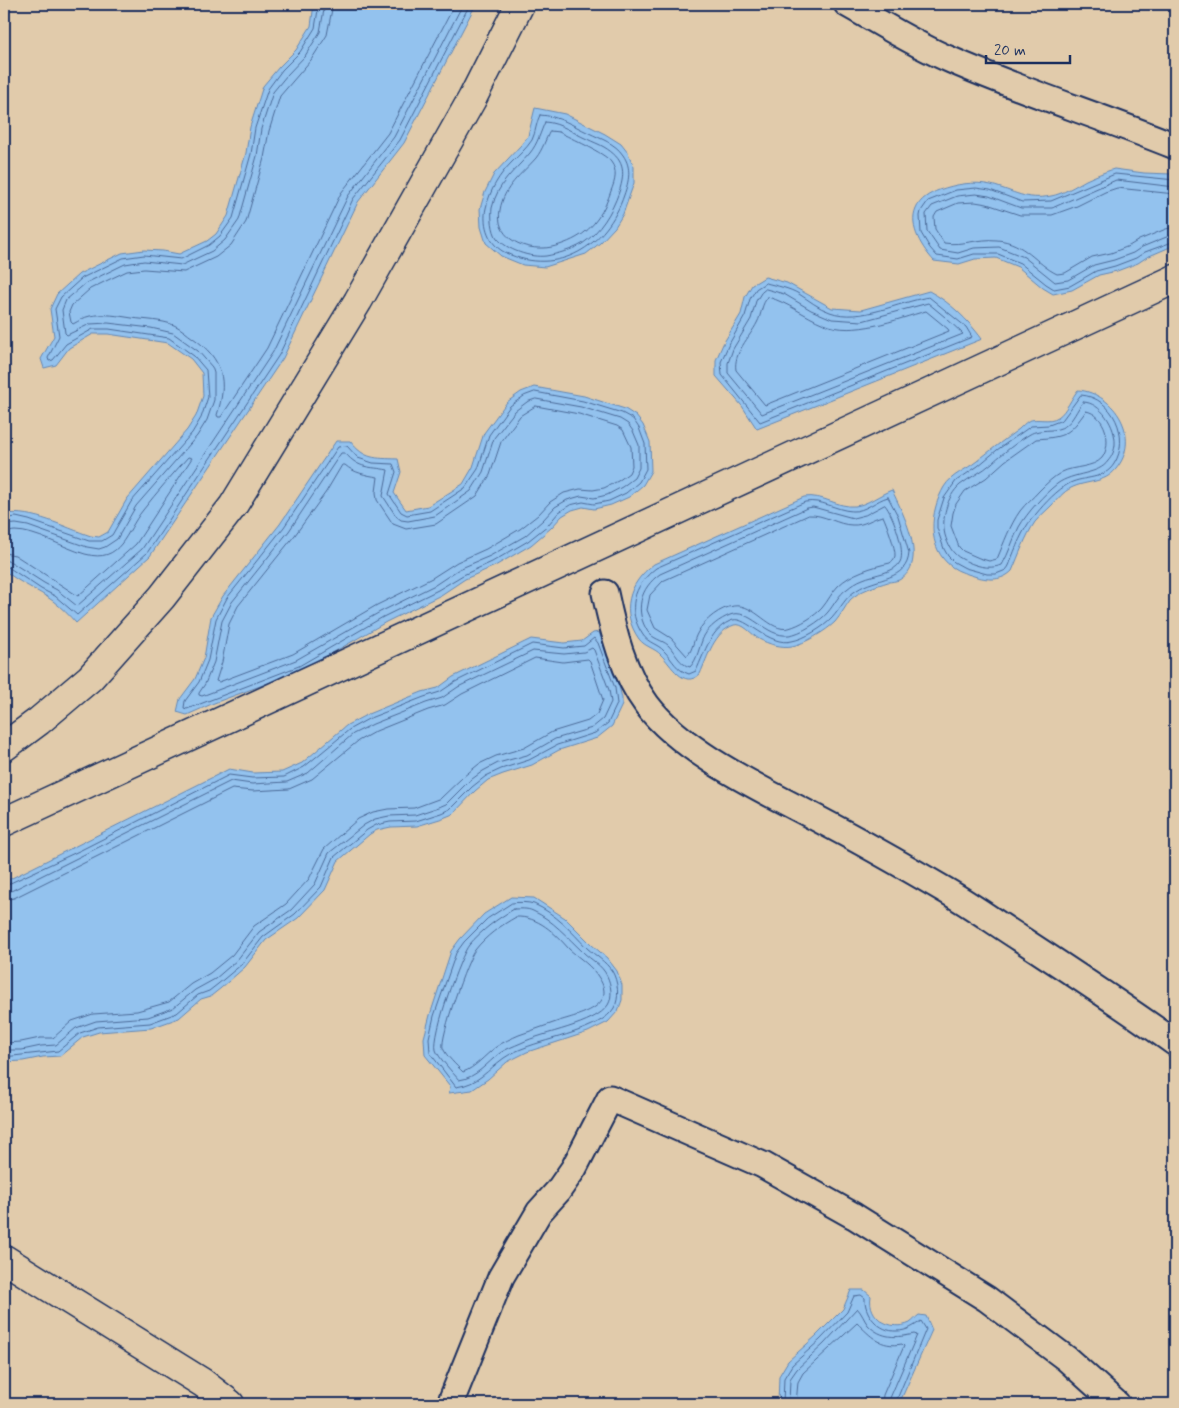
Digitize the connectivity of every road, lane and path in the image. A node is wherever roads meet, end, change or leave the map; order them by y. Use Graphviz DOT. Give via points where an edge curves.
graph roads {
  1 [pos="520,4"];
  2 [pos="847,4"];
  3 [pos="1175,146"];
  4 [pos="1175,279"];
  5 [pos="605,593"];
  6 [pos="4,747"];
  7 [pos="4,822"];
  8 [pos="1175,1043"];
  9 [pos="4,1258"];
  10 [pos="222,1401"];
  11 [pos="450,1404"];
  12 [pos="1117,1404"];
  1 -- 6 [label="street" via="472,99 358,301 233,506 162,597 90,678"];
  2 -- 3 [label="street" via="950,60"];
  4 -- 7 [label="street"];
  5 -- 8 [label="street" via="613,629 632,680 648,706 678,735 706,757 768,793 948,891"];
  9 -- 10 [label="street" via="195,1378"];
  11 -- 12 [label="street" via="501,1277 539,1212 574,1168 610,1098 763,1165 854,1216 987,1299 1067,1358"];
}
